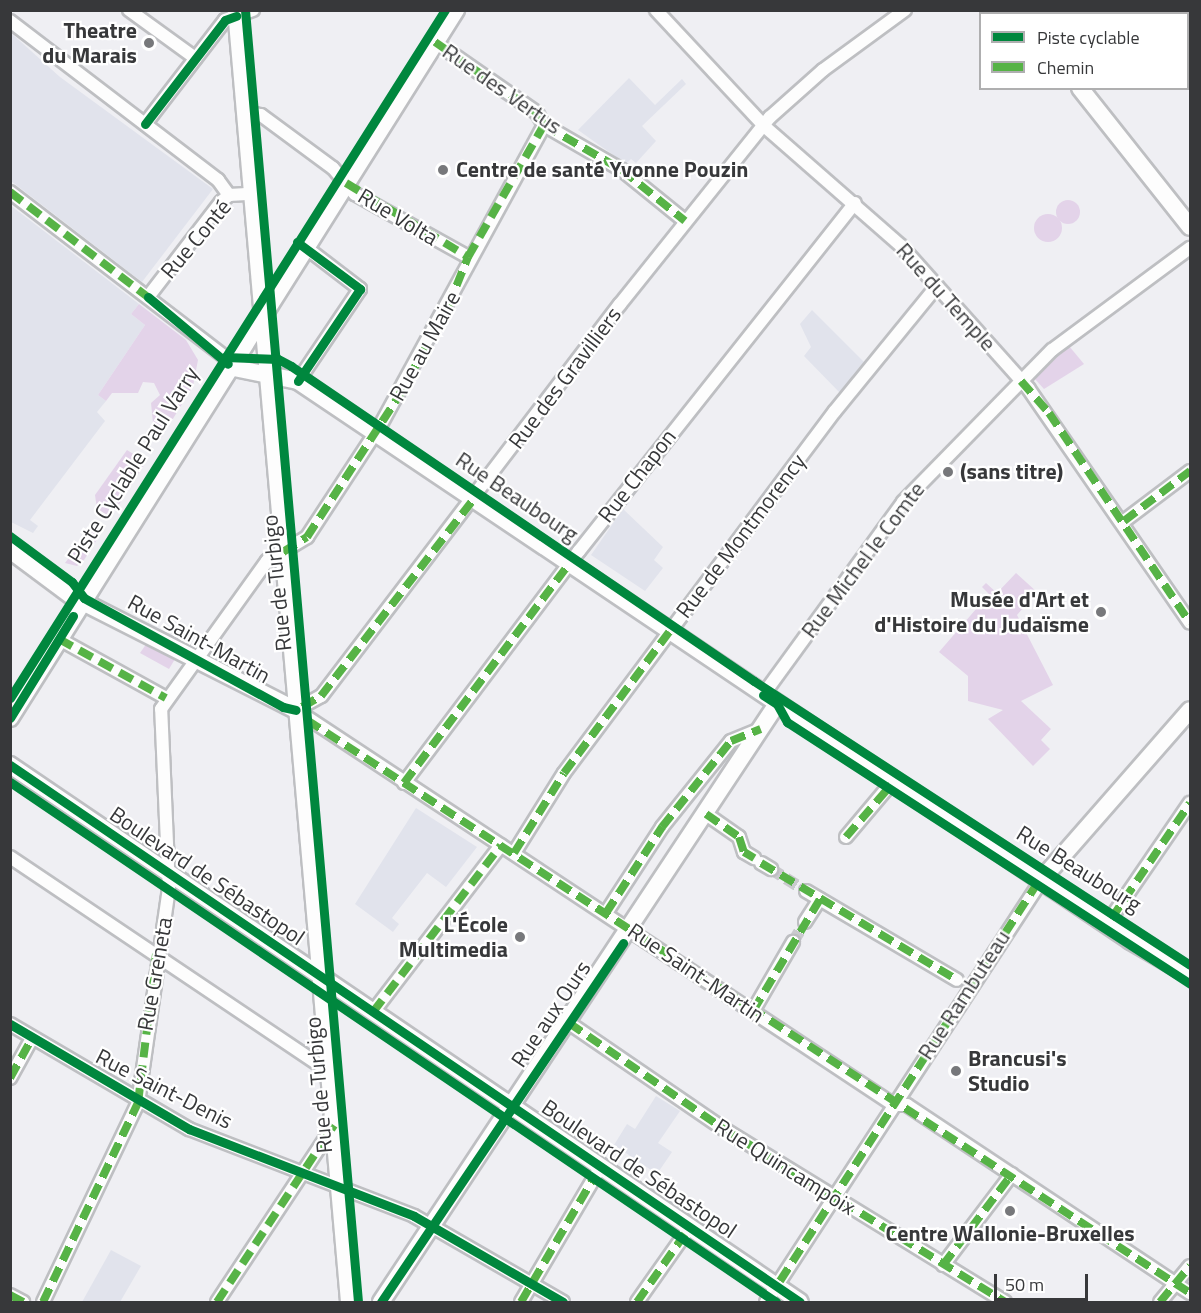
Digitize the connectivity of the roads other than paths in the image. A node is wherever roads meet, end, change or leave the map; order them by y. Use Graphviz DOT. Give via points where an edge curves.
graph roads {
  1 [pos="129,10"];
  2 [pos="252,10"];
  3 [pos="456,10"];
  4 [pos="656,10"];
  5 [pos="905,10"];
  6 [pos="236,13"];
  7 [pos="10,21"];
  8 [pos="435,42"];
  9 [pos="195,58"];
  10 [pos="1082,90"];
  11 [pos="245,112"];
  12 [pos="145,124"];
  13 [pos="544,125"];
  14 [pos="764,126"];
  15 [pos="346,183"];
  16 [pos="10,192"];
  17 [pos="251,194"];
  18 [pos="229,195"];
  19 [pos="855,203"];
  20 [pos="686,221"];
  21 [pos="1191,227"];
  22 [pos="305,247"];
  23 [pos="1191,248"];
  24 [pos="468,257"];
  25 [pos="937,286"];
  26 [pos="148,297"];
  27 [pos="262,314"];
  28 [pos="229,367"];
  29 [pos="265,372"];
  30 [pos="298,381"];
  31 [pos="1022,381"];
  32 [pos="375,433"];
  33 [pos="1191,471"];
  34 [pos="473,500"];
  35 [pos="1124,521"];
  36 [pos="10,550"];
  37 [pos="283,552"];
  38 [pos="569,564"];
  39 [pos="84,598"];
  40 [pos="1191,623"];
  41 [pos="669,632"];
  42 [pos="59,639"];
  43 [pos="196,659"];
  44 [pos="166,698"];
  45 [pos="770,699"];
  46 [pos="296,710"];
  47 [pos="1191,710"];
  48 [pos="10,718"];
  49 [pos="761,729"];
  50 [pos="10,765"];
  51 [pos="894,780"];
  52 [pos="404,783"];
  53 [pos="1191,803"];
  54 [pos="706,814"];
  55 [pos="846,837"];
  56 [pos="501,845"];
  57 [pos="514,853"];
  58 [pos="10,857"];
  59 [pos="762,863"];
  60 [pos="169,874"];
  61 [pos="1043,878"];
  62 [pos="806,891"];
  63 [pos="820,899"];
  64 [pos="606,913"];
  65 [pos="805,922"];
  66 [pos="1107,924"];
  67 [pos="632,930"];
  68 [pos="793,942"];
  69 [pos="156,954"];
  70 [pos="1191,975"];
  71 [pos="320,976"];
  72 [pos="968,987"];
  73 [pos="753,1011"];
  74 [pos="373,1012"];
  75 [pos="569,1023"];
  76 [pos="10,1024"];
  77 [pos="31,1040"];
  78 [pos="329,1071"];
  79 [pos="10,1078"];
  80 [pos="138,1102"];
  81 [pos="894,1105"];
  82 [pos="513,1107"];
  83 [pos="334,1125"];
  84 [pos="601,1166"];
  85 [pos="302,1173"];
  86 [pos="1012,1174"];
  87 [pos="339,1187"];
  88 [pos="833,1198"];
  89 [pos="432,1227"];
  90 [pos="690,1227"];
  91 [pos="943,1265"];
  92 [pos="1191,1266"];
  93 [pos="1175,1283"];
  94 [pos="532,1286"];
  95 [pos="776,1286"];
  96 [pos="1191,1293"];
  97 [pos="10,1295"];
  98 [pos="23,1302"];
  99 [pos="42,1302"];
  100 [pos="217,1302"];
  101 [pos="349,1302"];
  102 [pos="381,1302"];
  103 [pos="521,1302"];
  104 [pos="563,1302"];
  105 [pos="637,1302"];
  106 [pos="766,1302"];
  107 [pos="800,1302"];
  108 [pos="1005,1302"];
  109 [pos="1160,1302"];
  1 -- 9 [label="street"];
  2 -- 6 [label="street"];
  3 -- 8 [label="main road"];
  4 -- 14 [label="street, Rue du Temple"];
  5 -- 14 [label="street, Rue des Gravilliers" via="823,70"];
  6 -- 9 [label="street" via="225,20"];
  6 -- 11 [label="main road, Rue de Turbigo"];
  7 -- 12 [label="street"];
  8 -- 13 [label="street, Rue des Vertus" via="537,112"];
  8 -- 15 [label="main road"];
  9 -- 12 [label="street"];
  10 -- 21 [label="main road"];
  11 -- 15 [label="street, Rue Volta" via="261,115"];
  11 -- 17 [label="main road, Rue de Turbigo"];
  12 -- 18 [label="street" via="218,180"];
  13 -- 20 [label="street, Rue des Vertus" via="622,170"];
  13 -- 24 [label="street, Rue au Maire"];
  14 -- 19 [label="street, Rue du Temple"];
  14 -- 20 [label="street, Rue des Gravilliers"];
  15 -- 22 [label="main road"];
  15 -- 24 [label="street, Rue Volta"];
  16 -- 26 [label="street"];
  17 -- 18 [label="street, Rue Conté"];
  17 -- 27 [label="main road, Rue de Turbigo"];
  18 -- 26 [label="street, Rue Conté"];
  19 -- 25 [label="street, Rue du Temple"];
  19 -- 38 [label="street, Rue Chapon"];
  20 -- 34 [label="street, Rue des Gravilliers"];
  22 -- 27 [label="main road"];
  22 -- 30 [label="street" via="360,289"];
  23 -- 31 [label="street, Rue Michel le Comte" via="1052,351"];
  24 -- 32 [label="street, Rue au Maire" via="448,307"];
  25 -- 31 [label="street, Rue du Temple"];
  25 -- 41 [label="street, Rue de Montmorency" via="834,411"];
  26 -- 28 [label="street" via="225,357"];
  27 -- 28 [label="main road"];
  27 -- 29 [label="main road, Rue de Turbigo"];
  28 -- 29 [label="main road, Rue Beaubourg"];
  28 -- 39 [label="main road"];
  29 -- 30 [label="main road, Rue Beaubourg"];
  29 -- 37 [label="main road, Rue de Turbigo"];
  30 -- 32 [label="main road, Rue Beaubourg"];
  31 -- 35 [label="street, Rue du Temple"];
  31 -- 45 [label="street, Rue Michel le Comte" via="903,502"];
  32 -- 34 [label="main road, Rue Beaubourg"];
  32 -- 37 [label="street, Rue au Maire" via="307,537"];
  33 -- 35 [label="street"];
  34 -- 38 [label="main road, Rue Beaubourg"];
  34 -- 46 [label="street, Rue des Gravilliers" via="321,696"];
  35 -- 40 [label="street, Rue du Temple"];
  36 -- 39 [label="main road, Rue Saint-Martin" via="73,597"];
  37 -- 43 [label="street, Rue au Maire" via="267,561"];
  37 -- 46 [label="main road, Rue de Turbigo"];
  38 -- 41 [label="main road, Rue Beaubourg"];
  38 -- 52 [label="street, Rue Chapon"];
  39 -- 42 [label="main road"];
  39 -- 43 [label="main road, Rue Saint-Martin"];
  41 -- 45 [label="main road, Rue Beaubourg"];
  41 -- 57 [label="street, Rue de Montmorency" via="564,773"];
  42 -- 44 [label="street"];
  42 -- 48 [label="main road"];
  43 -- 44 [label="street, Rue Saint-Martin"];
  43 -- 46 [label="main road, Rue Saint-Martin"];
  44 -- 60 [label="street, Rue Greneta" via="161,709"];
  45 -- 49 [label="main road, Rue aux Ours"];
  45 -- 51 [label="main road, Rue Beaubourg"];
  46 -- 52 [label="street, Rue Saint-Martin"];
  46 -- 71 [label="main road, Rue de Turbigo"];
  47 -- 61 [label="main road, Rue Rambuteau"];
  49 -- 54 [label="main road, Rue aux Ours"];
  49 -- 64 [label="street" via="730,741 662,827"];
  50 -- 60 [label="main road, Boulevard de Sébastopol"];
  51 -- 55 [label="street"];
  51 -- 61 [label="main road, Rue Beaubourg"];
  52 -- 56 [label="street, Rue Saint-Martin"];
  53 -- 66 [label="street"];
  54 -- 59 [label="street" via="739,837 744,852"];
  54 -- 67 [label="main road, Rue aux Ours"];
  56 -- 57 [label="street, Rue Saint-Martin"];
  56 -- 74 [label="street"];
  57 -- 64 [label="street, Rue Saint-Martin"];
  58 -- 69 [label="street"];
  60 -- 69 [label="street, Rue Greneta"];
  60 -- 71 [label="main road, Boulevard de Sébastopol"];
  61 -- 66 [label="main road, Rue Beaubourg"];
  61 -- 72 [label="street, Rue Rambuteau"];
  62 -- 63 [label="street"];
  63 -- 65 [label="street"];
  63 -- 72 [label="street" via="957,980 960,976"];
  64 -- 67 [label="street, Rue Saint-Martin"];
  66 -- 70 [label="main road, Rue Beaubourg"];
  67 -- 73 [label="street, Rue Saint-Martin"];
  67 -- 75 [label="main road, Rue aux Ours"];
  68 -- 73 [label="street"];
  69 -- 78 [label="street"];
  69 -- 80 [label="street, Rue Greneta"];
  71 -- 74 [label="main road, Boulevard de Sébastopol"];
  71 -- 78 [label="main road, Rue de Turbigo"];
  72 -- 81 [label="street, Rue Rambuteau"];
  73 -- 81 [label="street, Rue Saint-Martin"];
  74 -- 82 [label="main road, Boulevard de Sébastopol"];
  75 -- 82 [label="main road, Rue aux Ours"];
  75 -- 88 [label="street, Rue Quincampoix"];
  76 -- 77 [label="street, Rue Saint-Denis"];
  77 -- 79 [label="street"];
  77 -- 80 [label="street, Rue Saint-Denis"];
  78 -- 83 [label="main road, Rue de Turbigo"];
  80 -- 85 [label="street, Rue Saint-Denis"];
  80 -- 99 [label="street, Rue Greneta"];
  81 -- 86 [label="street, Rue Saint-Martin" via="907,1105"];
  81 -- 88 [label="street, Rue Rambuteau"];
  82 -- 84 [label="main road, Boulevard de Sébastopol"];
  82 -- 89 [label="main road, Rue aux Ours"];
  83 -- 85 [label="street"];
  83 -- 87 [label="main road, Rue de Turbigo"];
  84 -- 90 [label="main road, Boulevard de Sébastopol"];
  84 -- 94 [label="street"];
  85 -- 87 [label="street, Rue Saint-Denis"];
  85 -- 100 [label="street"];
  86 -- 91 [label="street"];
  86 -- 93 [label="street, Rue Saint-Martin"];
  87 -- 89 [label="street, Rue Saint-Denis"];
  87 -- 101 [label="main road, Rue de Turbigo"];
  88 -- 91 [label="street, Rue Quincampoix"];
  88 -- 95 [label="street, Rue Rambuteau"];
  89 -- 94 [label="street, Rue Saint-Denis"];
  89 -- 102 [label="main road, Rue aux Ours"];
  90 -- 95 [label="main road, Boulevard de Sébastopol"];
  90 -- 105 [label="street"];
  91 -- 108 [label="street, Rue Quincampoix"];
  92 -- 93 [label="street"];
  93 -- 96 [label="street, Rue Saint-Martin"];
  93 -- 109 [label="street"];
  94 -- 103 [label="street"];
  94 -- 104 [label="street, Rue Saint-Denis"];
  95 -- 106 [label="street, Rue Rambuteau"];
  95 -- 107 [label="main road, Boulevard de Sébastopol"];
  97 -- 98 [label="street"];
}
